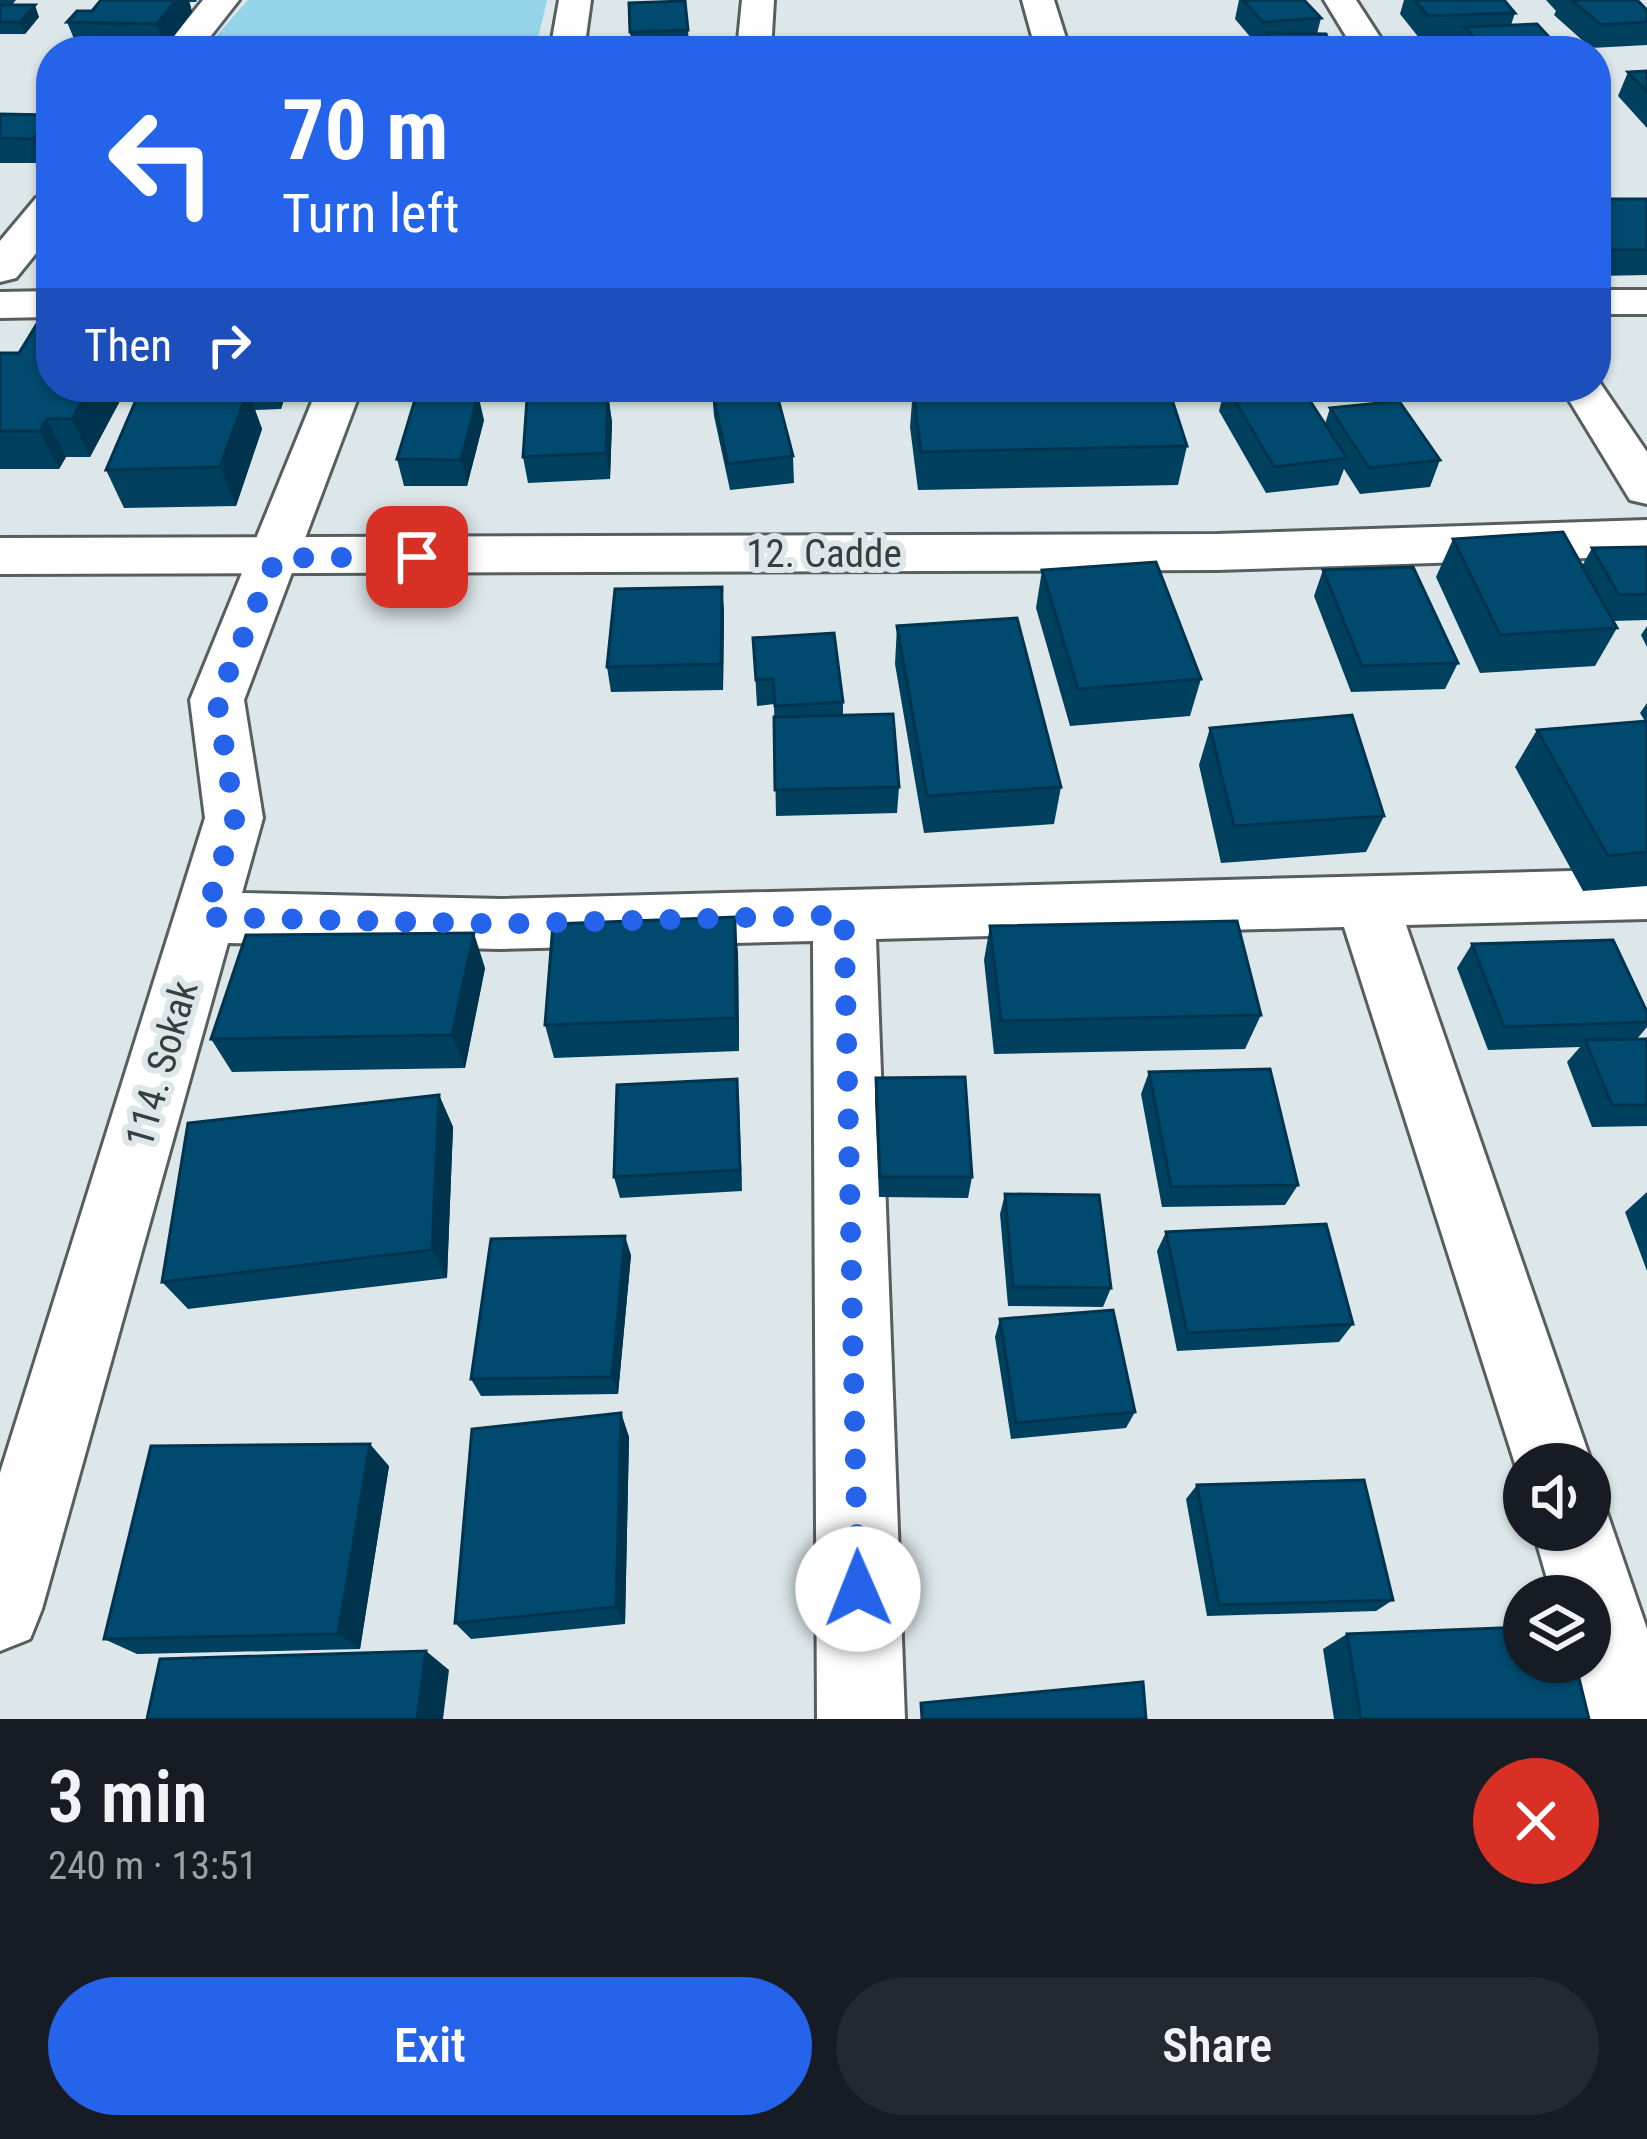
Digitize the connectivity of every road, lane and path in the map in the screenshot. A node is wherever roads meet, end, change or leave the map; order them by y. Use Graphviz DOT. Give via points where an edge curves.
graph roads {
  1 [pos="222,0"];
  2 [pos="575,0"];
  3 [pos="758,0"];
  4 [pos="1037,0"];
  5 [pos="1340,0"];
  6 [pos="192,36"];
  7 [pos="569,36"];
  8 [pos="755,36"];
  9 [pos="1048,36"];
  10 [pos="1363,36"];
  11 [pos="36,225"];
  12 [pos="0,269"];
  13 [pos="1611,302"];
  14 [pos="1647,302"];
  15 [pos="0,304"];
  16 [pos="36,304"];
  17 [pos="334,402"];
  18 [pos="1592,402"];
  19 [pos="1647,489"];
  20 [pos="1647,538"];
  21 [pos="0,556"];
  22 [pos="276,558"];
  23 [pos="1647,894"];
  24 [pos="1367,902"];
  25 [pos="844,915"];
  26 [pos="205,917"];
  27 [pos="1545,1443"];
  28 [pos="21,1472"];
  29 [pos="1580,1551"];
  30 [pos="0,1609"];
  31 [pos="860,1719"];
  32 [pos="1632,1719"];
  1 -- 6 [label="street"];
  2 -- 7 [label="street"];
  3 -- 8 [label="street"];
  4 -- 9 [label="street"];
  5 -- 10 [label="street"];
  11 -- 12 [label="street"];
  13 -- 14 [label="street"];
  15 -- 16 [label="street"];
  17 -- 22 [label="street, 114. Sokak"];
  18 -- 19 [label="street"];
  20 -- 22 [label="street, 12. Cadde" via="1217,552"];
  21 -- 22 [label="street, 12. Cadde"];
  22 -- 26 [label="street, 114. Sokak" via="217,700 235,818"];
  23 -- 24 [label="street"];
  24 -- 25 [label="street"];
  24 -- 27 [label="street"];
  25 -- 26 [label="street" via="501,924"];
  25 -- 31 [label="street"];
  26 -- 28 [label="street, 114. Sokak"];
  28 -- 30 [label="street, 114. Sokak"];
  29 -- 32 [label="street"];
}
